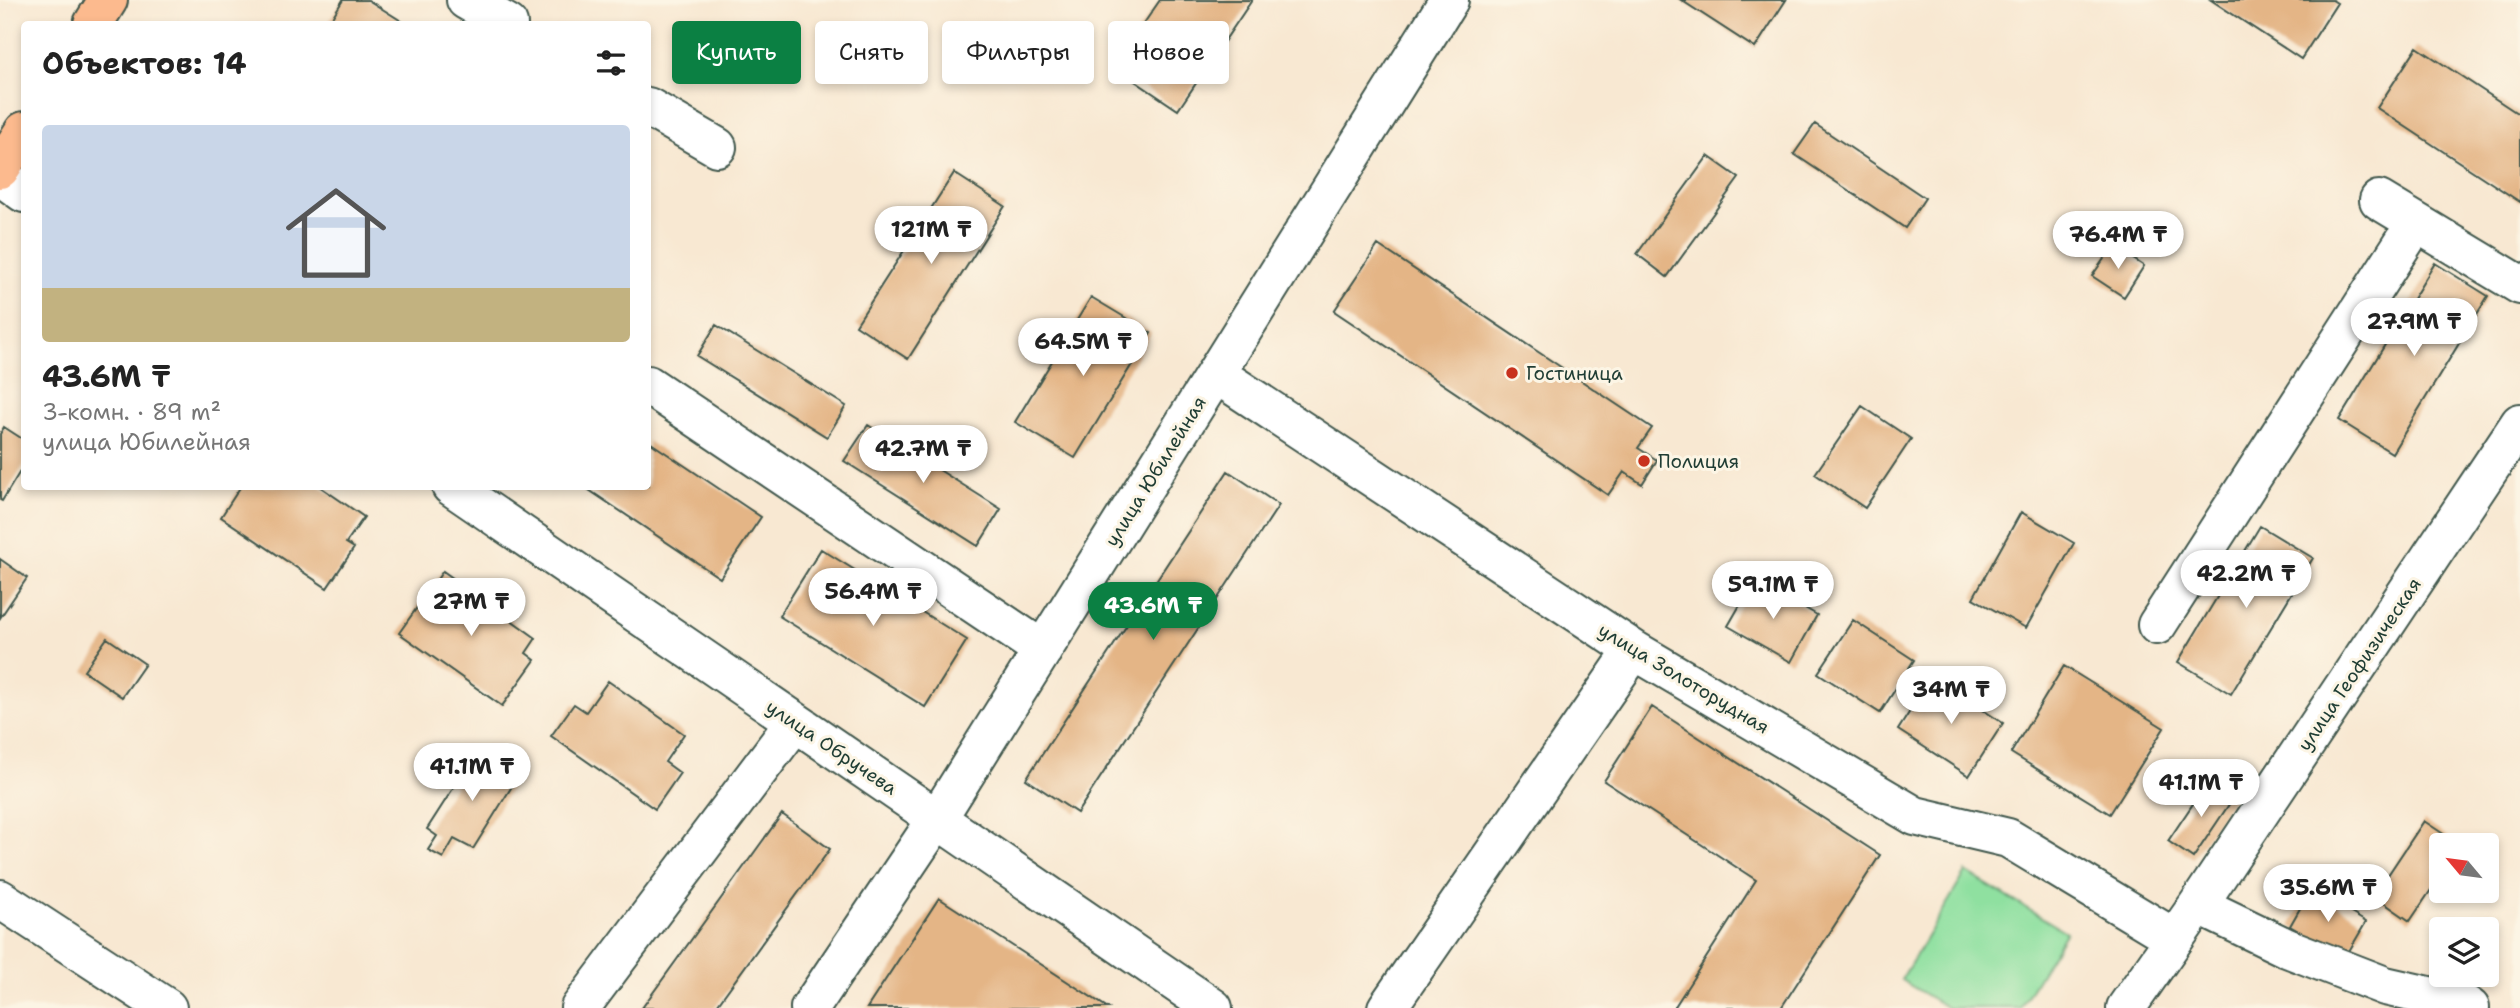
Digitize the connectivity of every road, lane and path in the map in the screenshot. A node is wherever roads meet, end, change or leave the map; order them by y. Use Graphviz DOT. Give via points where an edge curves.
graph roads {
  1 [pos="108,0"];
  2 [pos="1449,0"];
  3 [pos="468,7"];
  4 [pos="95,21"];
  5 [pos="501,21"];
  6 [pos="651,109"];
  7 [pos="21,136"];
  8 [pos="717,147"];
  9 [pos="0,169"];
  10 [pos="0,176"];
  11 [pos="21,191"];
  12 [pos="2379,200"];
  13 [pos="2416,223"];
  14 [pos="2520,285"];
  15 [pos="1216,374"];
  16 [pos="651,387"];
  17 [pos="2520,423"];
  18 [pos="458,490"];
  19 [pos="2157,625"];
  20 [pos="1043,650"];
  21 [pos="1634,650"];
  22 [pos="795,722"];
  23 [pos="937,819"];
  24 [pos="0,899"];
  25 [pos="2198,905"];
  26 [pos="2174,938"];
  27 [pos="167,1008"];
  28 [pos="580,1008"];
  29 [pos="810,1008"];
  30 [pos="1213,1008"];
  31 [pos="1387,1008"];
  32 [pos="2126,1008"];
  33 [pos="2470,1008"];
  1 -- 4 [label="main road"];
  2 -- 15 [label="street, улица Юбилейная"];
  3 -- 5 [label="street"];
  6 -- 8 [label="street"];
  7 -- 9 [label="main road"];
  10 -- 11 [label="street"];
  12 -- 13 [label="street"];
  13 -- 14 [label="street"];
  13 -- 19 [label="street"];
  15 -- 20 [label="street, улица Юбилейная"];
  15 -- 21 [label="street, улица Золоторудная"];
  16 -- 20 [label="street"];
  17 -- 25 [label="street, улица Геофизическая"];
  18 -- 22 [label="street, улица Обручева"];
  20 -- 23 [label="street, улица Юбилейная"];
  21 -- 26 [label="street, улица Золоторудная" via="1915,816 2008,838"];
  21 -- 31 [label="street"];
  22 -- 23 [label="street, улица Обручева"];
  22 -- 28 [label="street"];
  23 -- 29 [label="street, улица Юбилейная"];
  23 -- 30 [label="street, улица Обручева"];
  24 -- 27 [label="street"];
  25 -- 26 [label="street, улица Геофизическая"];
  25 -- 33 [label="street" via="2287,948 2385,986"];
  26 -- 32 [label="street, улица Геофизическая"];
}
